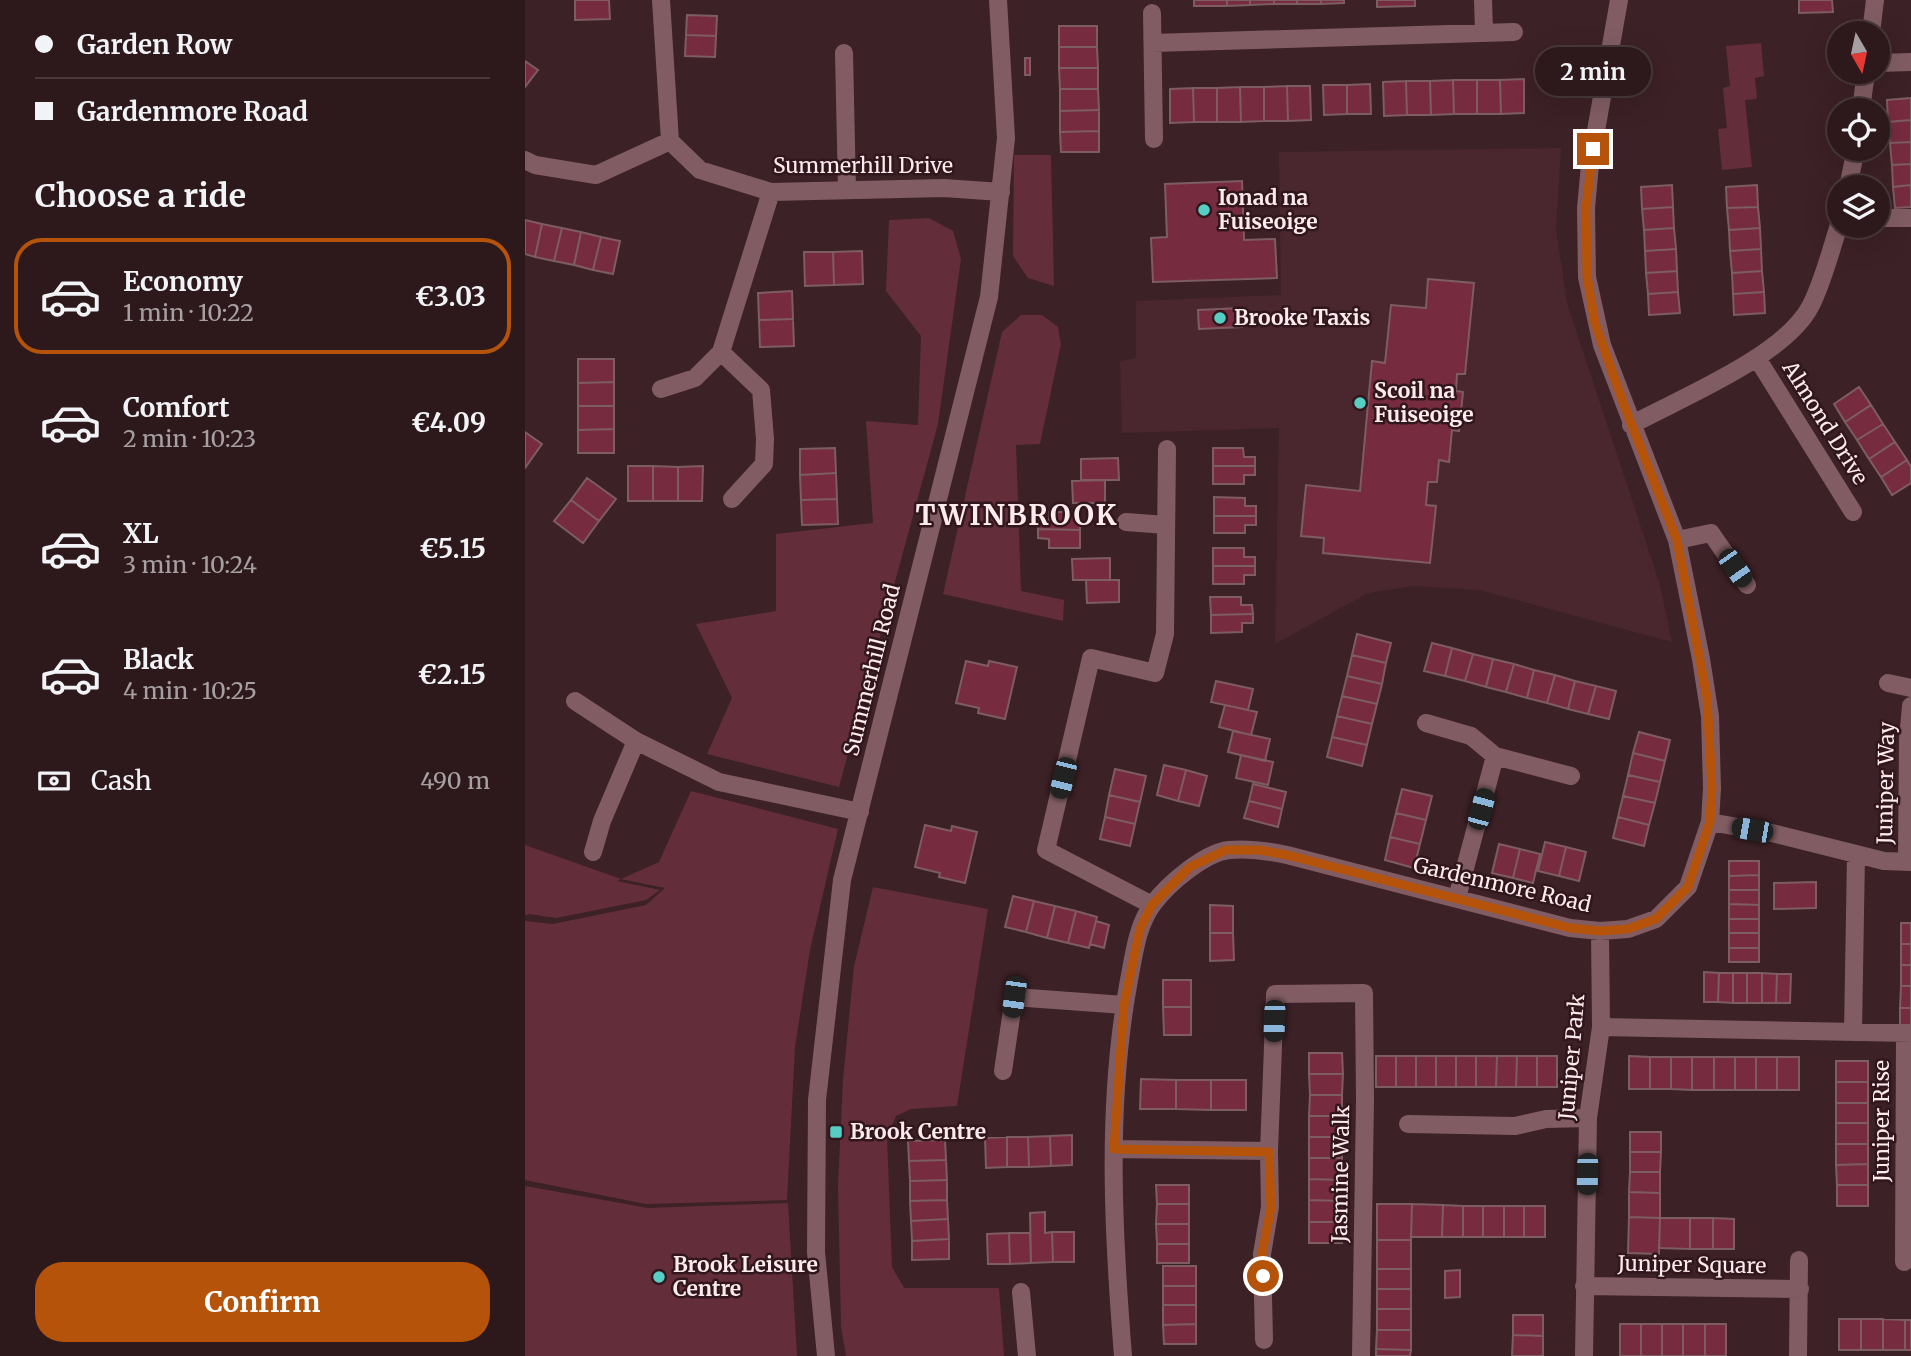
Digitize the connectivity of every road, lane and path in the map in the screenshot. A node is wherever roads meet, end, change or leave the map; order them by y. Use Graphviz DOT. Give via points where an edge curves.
graph roads {
  1 [pos="661,0"];
  2 [pos="998,0"];
  3 [pos="1483,0"];
  4 [pos="1619,0"];
  5 [pos="1875,0"];
  6 [pos="1152,13"];
  7 [pos="1872,21"];
  8 [pos="1484,32"];
  9 [pos="1514,32"];
  10 [pos="1153,43"];
  11 [pos="845,54"];
  12 [pos="1911,62"];
  13 [pos="1890,63"];
  14 [pos="1154,139"];
  15 [pos="670,141"];
  16 [pos="525,160"];
  17 [pos="847,190"];
  18 [pos="771,192"];
  19 [pos="1001,192"];
  20 [pos="1890,218"];
  21 [pos="1911,218"];
  22 [pos="1834,238"];
  23 [pos="721,352"];
  24 [pos="1757,358"];
  25 [pos="661,389"];
  26 [pos="1632,425"];
  27 [pos="1167,449"];
  28 [pos="732,499"];
  29 [pos="1853,512"];
  30 [pos="1126,522"];
  31 [pos="1166,525"];
  32 [pos="1677,540"];
  33 [pos="1747,585"];
  34 [pos="1888,683"];
  35 [pos="1911,688"];
  36 [pos="575,701"];
  37 [pos="1911,706"];
  38 [pos="1426,723"];
  39 [pos="636,741"];
  40 [pos="1495,756"];
  41 [pos="1571,776"];
  42 [pos="860,812"];
  43 [pos="1710,822"];
  44 [pos="593,852"];
  45 [pos="1856,854"];
  46 [pos="1909,862"];
  47 [pos="1457,898"];
  48 [pos="1152,905"];
  49 [pos="1600,931"];
  50 [pos="1124,1005"];
  51 [pos="1601,1027"];
  52 [pos="1853,1032"];
  53 [pos="1908,1033"];
  54 [pos="1003,1071"];
  55 [pos="1588,1118"];
  56 [pos="1408,1124"];
  57 [pos="1114,1149"];
  58 [pos="1269,1152"];
  59 [pos="1799,1260"];
  60 [pos="1904,1262"];
  61 [pos="1584,1286"];
  62 [pos="1800,1289"];
  63 [pos="1021,1292"];
  64 [pos="1264,1340"];
  65 [pos="825,1356"];
  66 [pos="1027,1356"];
  67 [pos="1123,1356"];
  68 [pos="1361,1356"];
  69 [pos="1584,1356"];
  70 [pos="1798,1356"];
  1 -- 15 [label="street"];
  2 -- 19 [label="street, Summerhill Road" via="1006,138"];
  3 -- 8 [label="street"];
  4 -- 26 [label="street, Gardenmore Road" via="1590,165 1587,276 1599,334"];
  5 -- 7 [label="street"];
  6 -- 10 [label="street"];
  8 -- 9 [label="street"];
  8 -- 10 [label="street"];
  10 -- 14 [label="street"];
  11 -- 17 [label="street"];
  12 -- 13 [label="street"];
  15 -- 16 [label="street" via="596,175"];
  15 -- 18 [label="street, Summerhill Drive" via="700,170"];
  17 -- 18 [label="street, Summerhill Drive"];
  17 -- 19 [label="street, Summerhill Drive"];
  18 -- 23 [label="street"];
  19 -- 42 [label="street, Summerhill Road" via="989,297"];
  20 -- 21 [label="street"];
  22 -- 24 [label="street, Almond Drive" via="1810,307 1789,334"];
  23 -- 25 [label="street" via="695,378"];
  23 -- 28 [label="street" via="761,390 765,439 764,464"];
  24 -- 26 [label="street, Almond Drive"];
  24 -- 29 [label="street, Almond Drive"];
  26 -- 32 [label="street, Gardenmore Road"];
  27 -- 31 [label="street"];
  30 -- 31 [label="street"];
  31 -- 48 [label="street" via="1165,634 1155,673 1091,658 1046,850"];
  32 -- 33 [label="street" via="1711,533"];
  32 -- 43 [label="street, Gardenmore Road" via="1710,716"];
  34 -- 35 [label="street"];
  36 -- 39 [label="street"];
  37 -- 46 [label="street, Juniper Way"];
  38 -- 40 [label="street" via="1471,736"];
  39 -- 42 [label="street" via="719,782"];
  39 -- 44 [label="street"];
  40 -- 41 [label="street"];
  40 -- 47 [label="street"];
  42 -- 65 [label="street, Summerhill Road" via="842,880 817,1100 816,1252"];
  43 -- 45 [label="street, Juniper Way"];
  43 -- 49 [label="street, Gardenmore Road" via="1688,887 1656,919 1628,929"];
  45 -- 46 [label="street, Juniper Way"];
  45 -- 52 [label="street"];
  47 -- 48 [label="street, Gardenmore Road" via="1287,855 1226,850 1190,867"];
  47 -- 49 [label="street, Gardenmore Road" via="1570,928"];
  48 -- 50 [label="street, Gardenmore Road" via="1140,929"];
  49 -- 51 [label="street, Juniper Park"];
  50 -- 54 [label="street" via="1014,997"];
  50 -- 57 [label="street, Gardenmore Road"];
  51 -- 52 [label="street, Juniper Rise"];
  51 -- 55 [label="street, Juniper Park"];
  52 -- 53 [label="street, Juniper Rise"];
  53 -- 60 [label="street, Juniper Rise"];
  55 -- 56 [label="street" via="1546,1119 1515,1126"];
  55 -- 61 [label="street, Juniper Park"];
  57 -- 58 [label="street"];
  57 -- 67 [label="street, Gardenmore Road"];
  58 -- 64 [label="street" via="1271,1208 1262,1254"];
  58 -- 68 [label="street, Jasmine Walk" via="1275,994 1364,993"];
  59 -- 62 [label="street"];
  61 -- 62 [label="street, Juniper Square"];
  61 -- 69 [label="street, Juniper Park"];
  62 -- 70 [label="street"];
  63 -- 66 [label="street"];
}
